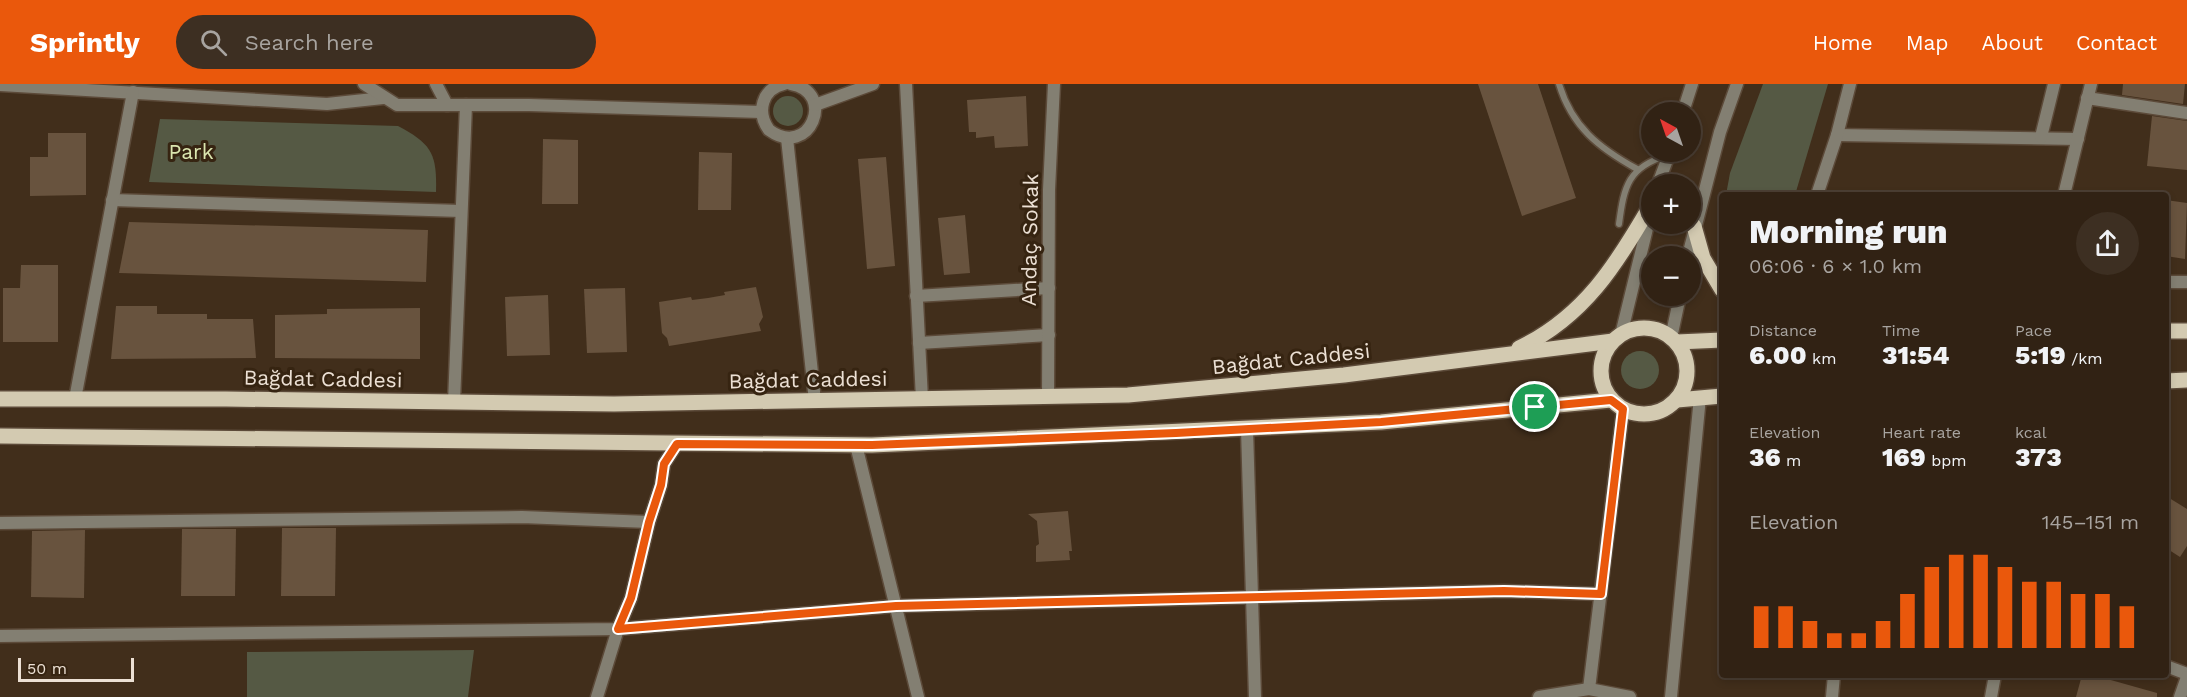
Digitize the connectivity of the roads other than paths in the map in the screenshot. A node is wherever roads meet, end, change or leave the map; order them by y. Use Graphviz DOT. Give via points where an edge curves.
graph roads {
  1 [pos="364,84"];
  2 [pos="436,84"];
  3 [pos="873,84"];
  4 [pos="906,84"];
  5 [pos="1054,84"];
  6 [pos="1559,84"];
  7 [pos="1692,84"];
  8 [pos="1737,84"];
  9 [pos="1850,84"];
  10 [pos="2054,84"];
  11 [pos="2091,84"];
  12 [pos="0,85"];
  13 [pos="36,85"];
  14 [pos="790,85"];
  15 [pos="133,92"];
  16 [pos="383,98"];
  17 [pos="2087,98"];
  18 [pos="1686,102"];
  19 [pos="447,105"];
  20 [pos="466,105"];
  21 [pos="815,105"];
  22 [pos="761,112"];
  23 [pos="2187,113"];
  24 [pos="1837,135"];
  25 [pos="2041,137"];
  26 [pos="787,138"];
  27 [pos="2078,139"];
  28 [pos="1646,162"];
  29 [pos="1637,169"];
  30 [pos="1818,192"];
  31 [pos="2065,192"];
  32 [pos="112,200"];
  33 [pos="1701,203"];
  34 [pos="461,211"];
  35 [pos="1641,221"];
  36 [pos="1619,224"];
  37 [pos="1645,234"];
  38 [pos="1696,234"];
  39 [pos="2169,282"];
  40 [pos="2187,282"];
  41 [pos="1719,285"];
  42 [pos="1049,288"];
  43 [pos="916,296"];
  44 [pos="1679,306"];
  45 [pos="2169,331"];
  46 [pos="2187,331"];
  47 [pos="1049,335"];
  48 [pos="1617,338"];
  49 [pos="1674,340"];
  50 [pos="1719,340"];
  51 [pos="919,343"];
  52 [pos="1500,355"];
  53 [pos="2187,380"];
  54 [pos="2169,381"];
  55 [pos="1048,396"];
  56 [pos="1719,396"];
  57 [pos="1700,397"];
  58 [pos="0,399"];
  59 [pos="75,399"];
  60 [pos="922,399"];
  61 [pos="1677,400"];
  62 [pos="815,401"];
  63 [pos="454,402"];
  64 [pos="1617,404"];
  65 [pos="1247,429"];
  66 [pos="0,436"];
  67 [pos="677,444"];
  68 [pos="856,445"];
  69 [pos="649,522"];
  70 [pos="0,523"];
  71 [pos="1601,594"];
  72 [pos="1252,596"];
  73 [pos="896,606"];
  74 [pos="618,629"];
  75 [pos="0,636"];
  76 [pos="2169,667"];
  77 [pos="2187,676"];
  78 [pos="1834,678"];
  79 [pos="1994,678"];
  80 [pos="1589,689"];
  81 [pos="597,697"];
  82 [pos="918,697"];
  83 [pos="1255,697"];
  84 [pos="1539,697"];
  85 [pos="1630,697"];
  86 [pos="1671,697"];
  87 [pos="1832,697"];
  88 [pos="1991,697"];
  89 [pos="2180,697"];
  1 -- 16 [label="street"];
  2 -- 19 [label="street"];
  3 -- 21 [label="street"];
  4 -- 43 [label="street"];
  5 -- 42 [label="street, Andaç Sokak"];
  6 -- 29 [label="lane" via="1564,101 1587,135 1609,154"];
  7 -- 18 [label="street"];
  8 -- 33 [label="street"];
  9 -- 24 [label="street"];
  10 -- 25 [label="street"];
  11 -- 17 [label="street"];
  12 -- 13 [label="street"];
  13 -- 15 [label="street"];
  14 -- 21 [label="street" via="808,92"];
  14 -- 22 [label="street" via="767,94"];
  15 -- 16 [label="street" via="327,104"];
  15 -- 32 [label="street"];
  16 -- 19 [label="street" via="397,105"];
  17 -- 23 [label="street"];
  17 -- 27 [label="street"];
  19 -- 20 [label="street"];
  20 -- 22 [label="street"];
  20 -- 34 [label="street"];
  21 -- 26 [label="street" via="810,127"];
  22 -- 26 [label="street" via="769,130"];
  24 -- 25 [label="street"];
  24 -- 30 [label="street"];
  25 -- 27 [label="street"];
  26 -- 62 [label="street"];
  27 -- 31 [label="street"];
  28 -- 29 [label="lane"];
  29 -- 36 [label="lane" via="1628,183"];
  32 -- 34 [label="street"];
  32 -- 59 [label="street"];
  34 -- 63 [label="street"];
  35 -- 52 [label="main road" via="1605,279 1579,309 1550,332"];
  37 -- 48 [label="street"];
  38 -- 41 [label="main road" via="1703,258"];
  39 -- 40 [label="street"];
  42 -- 43 [label="street"];
  42 -- 47 [label="street, Andaç Sokak"];
  43 -- 51 [label="street"];
  44 -- 49 [label="street"];
  45 -- 46 [label="main road"];
  47 -- 51 [label="street"];
  47 -- 55 [label="street, Andaç Sokak"];
  48 -- 49 [label="main road" via="1641,328 1662,332"];
  48 -- 52 [label="main road, Bağdat Caddesi"];
  48 -- 64 [label="main road" via="1607,349 1601,370 1605,391"];
  49 -- 50 [label="main road"];
  49 -- 61 [label="main road" via="1683,353 1687,371"];
  51 -- 60 [label="street"];
  52 -- 55 [label="main road, Bağdat Caddesi" via="1236,386 1128,395"];
  53 -- 54 [label="main road"];
  55 -- 60 [label="main road, Bağdat Caddesi"];
  56 -- 57 [label="main road"];
  57 -- 61 [label="main road"];
  57 -- 86 [label="street"];
  58 -- 59 [label="main road, Bağdat Caddesi"];
  59 -- 63 [label="main road, Bağdat Caddesi"];
  60 -- 62 [label="main road, Bağdat Caddesi"];
  61 -- 64 [label="main road" via="1652,414 1637,414"];
  62 -- 63 [label="main road, Bağdat Caddesi"];
  64 -- 65 [label="main road"];
  64 -- 71 [label="street"];
  65 -- 68 [label="main road"];
  65 -- 72 [label="street"];
  66 -- 67 [label="main road"];
  67 -- 68 [label="main road"];
  67 -- 69 [label="street" via="664,464"];
  68 -- 73 [label="street"];
  69 -- 70 [label="street" via="522,517"];
  69 -- 74 [label="street" via="631,598"];
  71 -- 72 [label="street" via="1504,591"];
  71 -- 80 [label="street"];
  72 -- 73 [label="street"];
  72 -- 83 [label="street"];
  73 -- 74 [label="street"];
  73 -- 82 [label="street"];
  74 -- 75 [label="street"];
  74 -- 81 [label="street"];
  76 -- 77 [label="street"];
  77 -- 89 [label="street"];
  78 -- 87 [label="street"];
  79 -- 88 [label="street"];
  80 -- 84 [label="street"];
  80 -- 85 [label="street"];
}
